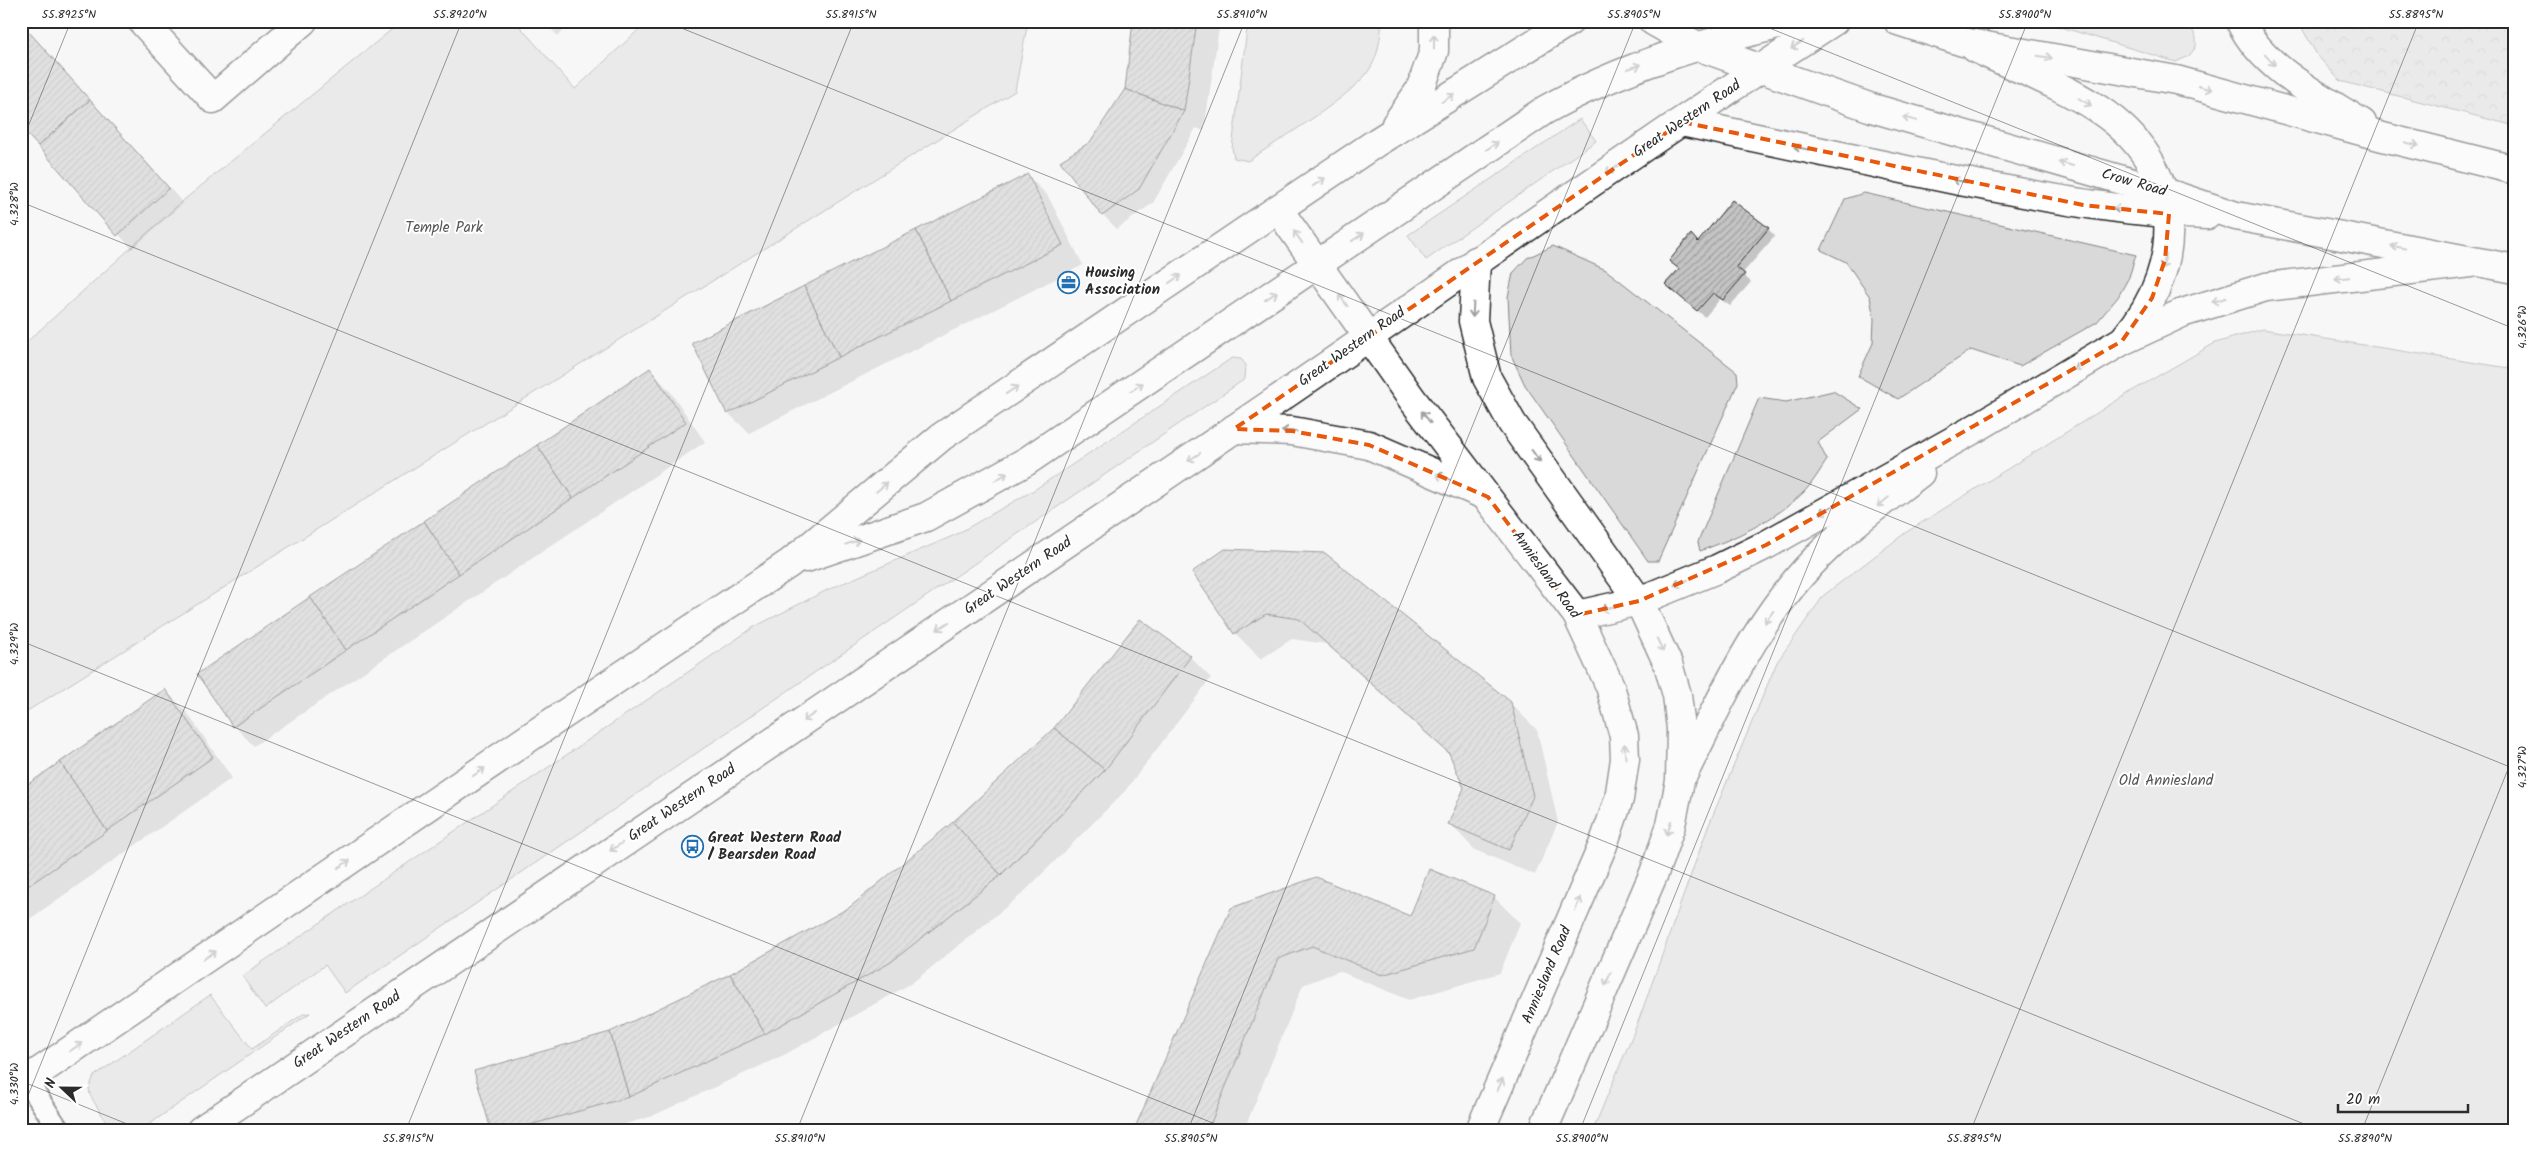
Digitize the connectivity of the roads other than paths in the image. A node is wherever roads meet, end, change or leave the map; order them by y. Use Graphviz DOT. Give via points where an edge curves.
graph roads {
  1 [pos="142,21"];
  2 [pos="304,21"];
  3 [pos="1434,21"];
  4 [pos="1570,21"];
  5 [pos="1653,21"];
  6 [pos="1795,21"];
  7 [pos="1834,21"];
  8 [pos="1898,21"];
  9 [pos="2240,21"];
  10 [pos="1963,42"];
  11 [pos="1697,46"];
  12 [pos="1759,69"];
  13 [pos="1682,122"];
  14 [pos="2383,137"];
  15 [pos="1377,142"];
  16 [pos="2515,170"];
  17 [pos="2166,203"];
  18 [pos="1278,209"];
  19 [pos="1476,261"];
  20 [pos="2477,263"];
  21 [pos="1317,264"];
  22 [pos="2515,269"];
  23 [pos="1368,336"];
  24 [pos="2122,341"];
  25 [pos="1976,428"];
  26 [pos="1234,430"];
  27 [pos="1488,497"];
  28 [pos="790,563"];
  29 [pos="1639,601"];
  30 [pos="1577,615"];
  31 [pos="1680,781"];
  32 [pos="24,1082"];
  33 [pos="59,1130"];
  34 [pos="201,1130"];
  35 [pos="1480,1130"];
  36 [pos="1543,1130"];
  1 -- 2 [label="main road" via="213,99"];
  15 -- 3 [label="main road, one-way" via="1402,118 1420,90 1434,51"];
  15 -- 4 [label="main road, one-way"];
  5 -- 11 [label="main road, Crow Road"];
  6 -- 11 [label="main road"];
  7 -- 12 [label="main road, Great Western Road, one-way"];
  8 -- 10 [label="main road"];
  9 -- 14 [label="main road, one-way" via="2245,32 2272,63"];
  10 -- 14 [label="main road, one-way" via="2176,80"];
  10 -- 17 [label="main road, one-way" via="2098,109 2118,124 2153,168"];
  11 -- 12 [label="main road, Crow Road"];
  21 -- 11 [label="main road, one-way" via="1545,110 1623,70"];
  12 -- 13 [label="main road, Great Western Road"];
  17 -- 12 [label="main road, Crow Road, one-way"];
  17 -- 13 [label="main road, one-way" via="2082,205"];
  13 -- 19 [label="main road, Great Western Road, one-way"];
  14 -- 16 [label="main road, one-way"];
  18 -- 15 [label="main road, one-way"];
  20 -- 17 [label="main road, Crow Road, one-way"];
  17 -- 24 [label="main road, one-way" via="2165,260 2152,298 2139,322"];
  21 -- 18 [label="main road, Anniesland Road, one-way"];
  28 -- 18 [label="main road, one-way" via="941,437"];
  19 -- 23 [label="main road, Great Western Road"];
  19 -- 29 [label="main road, one-way" via="1473,321 1480,358 1497,400"];
  20 -- 22 [label="main road, Crow Road"];
  20 -- 24 [label="main road, one-way" via="2266,287 2182,313"];
  23 -- 21 [label="main road, Anniesland Road, one-way"];
  28 -- 21 [label="main road, one-way" via="926,517 963,499 1027,462"];
  23 -- 26 [label="main road, Great Western Road"];
  27 -- 23 [label="main road, Anniesland Road, one-way"];
  24 -- 25 [label="main road, one-way"];
  25 -- 29 [label="main road, one-way" via="1766,545"];
  25 -- 31 [label="main road, one-way" via="1828,547 1780,600 1748,646"];
  27 -- 26 [label="main road, one-way" via="1369,445 1292,431"];
  26 -- 34 [label="main road, Great Western Road, one-way"];
  27 -- 30 [label="main road, Anniesland Road"];
  32 -- 28 [label="main road, one-way"];
  29 -- 30 [label="main road, one-way"];
  29 -- 31 [label="main road, one-way" via="1668,664 1677,695 1681,729"];
  35 -- 30 [label="main road, Anniesland Road, one-way" via="1600,854 1619,799 1625,759 1624,736 1610,686"];
  31 -- 36 [label="main road, one-way" via="1671,825 1654,873"];
  32 -- 33 [label="lane"];
}
